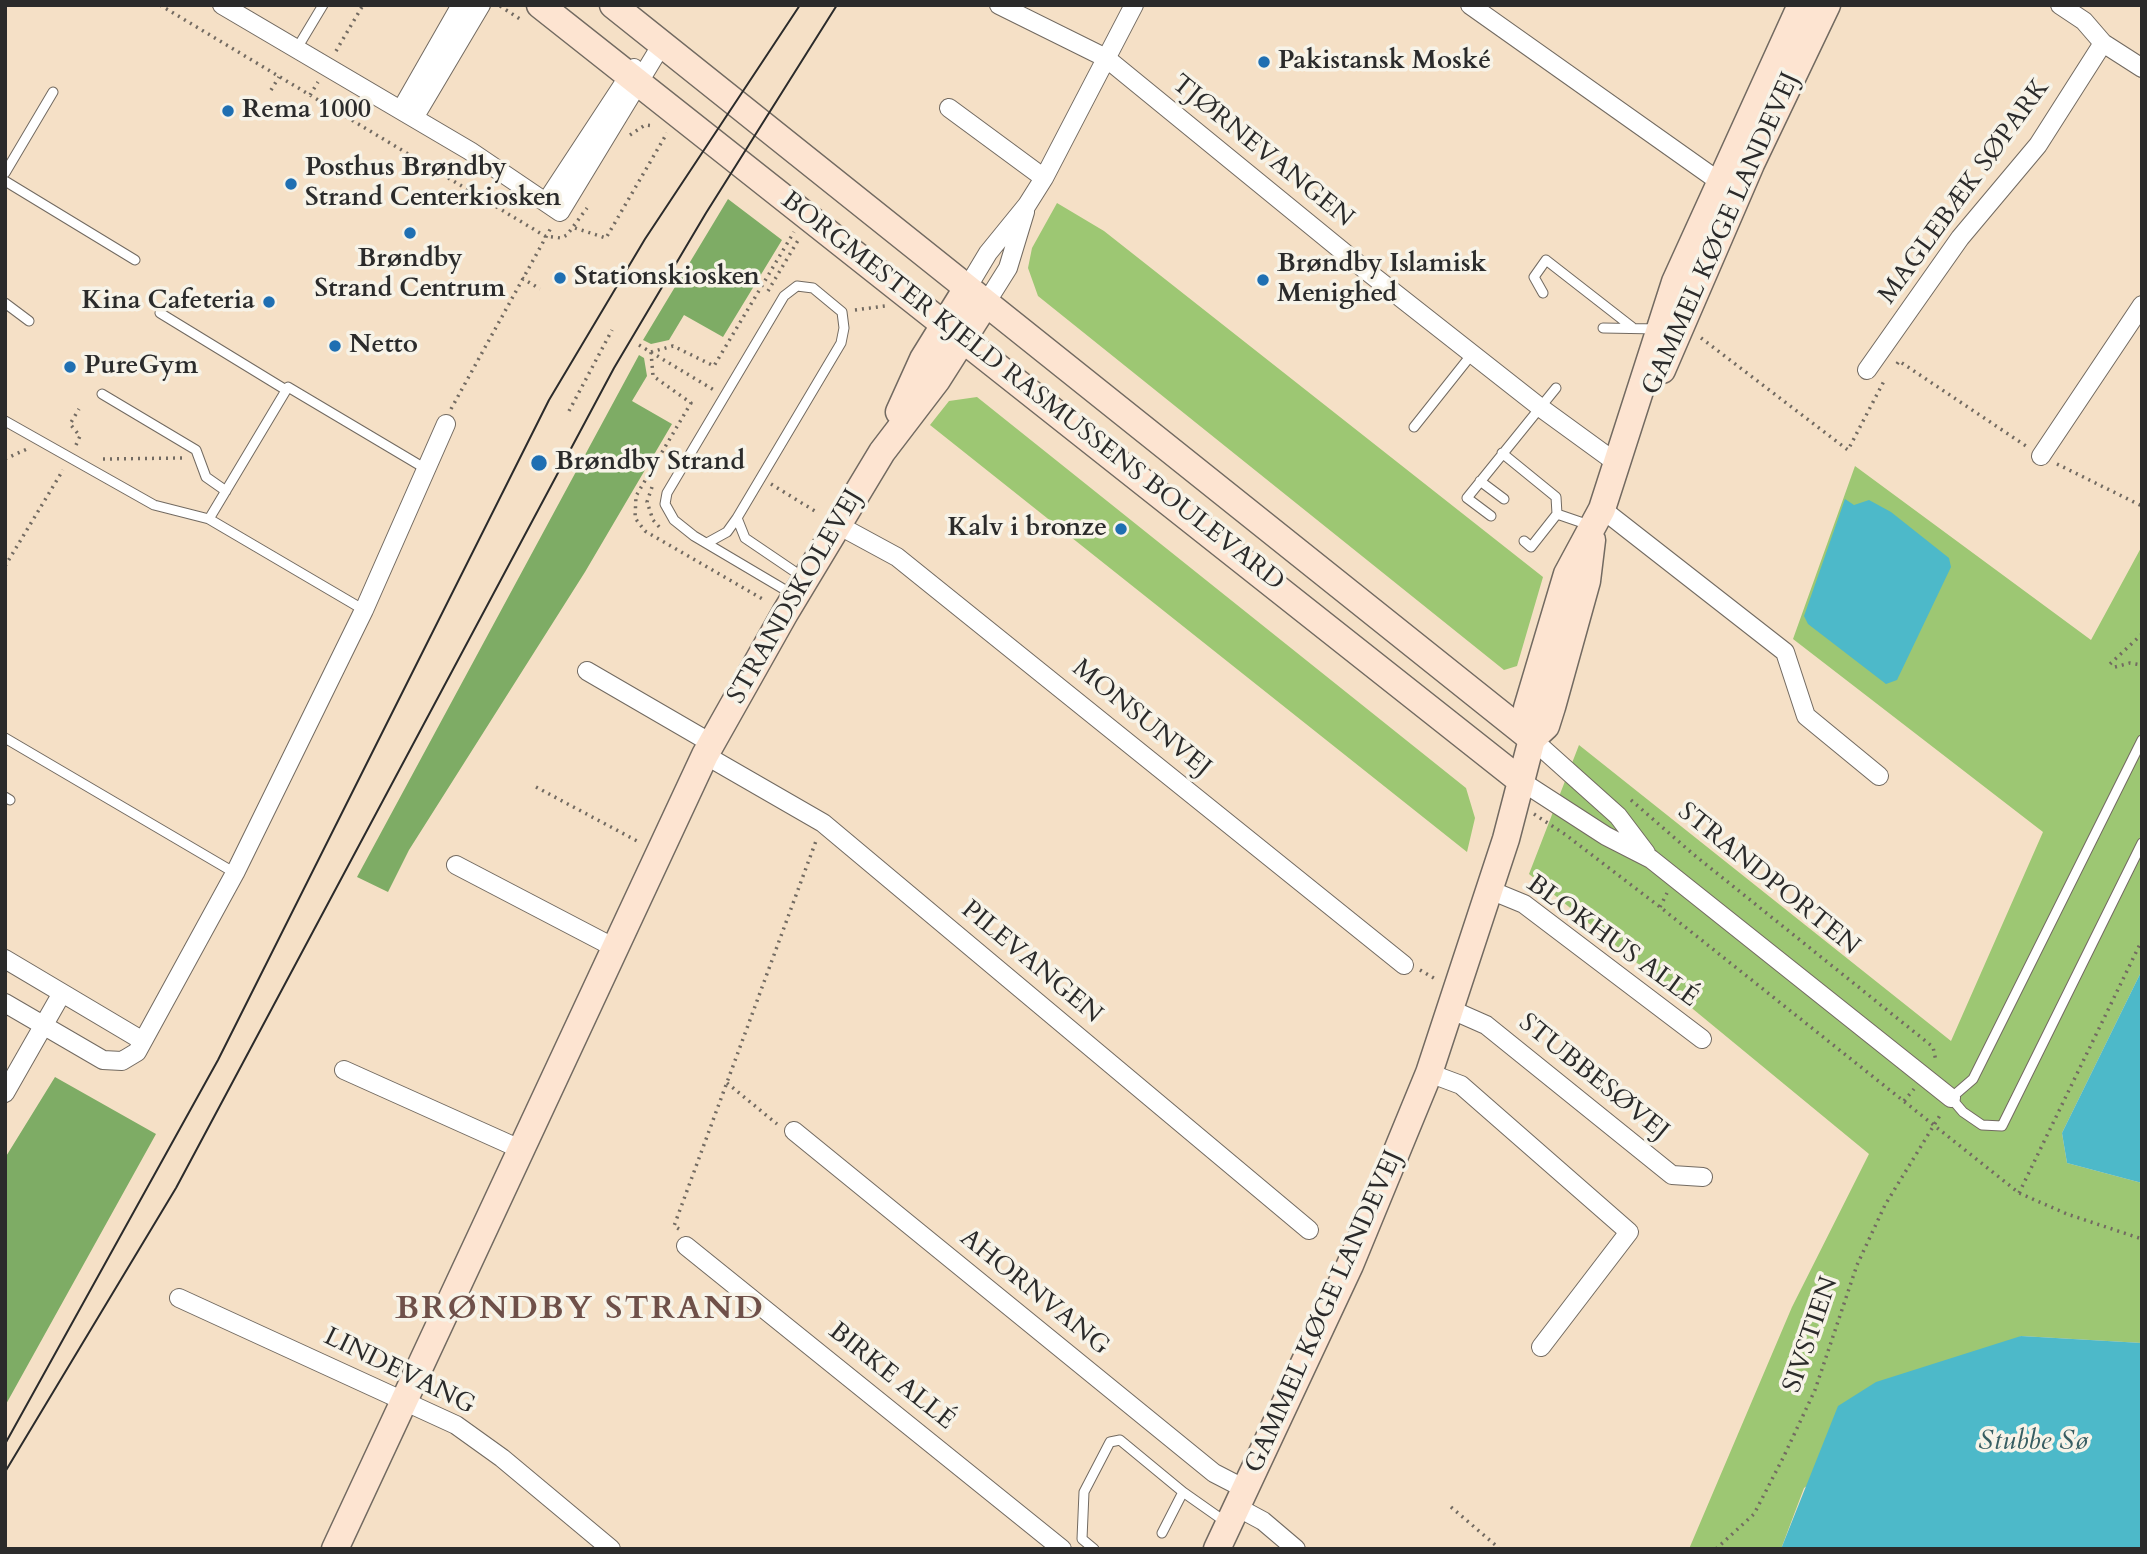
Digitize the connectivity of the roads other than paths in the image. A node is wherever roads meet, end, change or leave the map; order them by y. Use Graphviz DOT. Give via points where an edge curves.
graph roads {
  1 [pos="222,5"];
  2 [pos="323,5"];
  3 [pos="461,5"];
  4 [pos="481,5"];
  5 [pos="540,5"];
  6 [pos="613,5"];
  7 [pos="999,5"];
  8 [pos="1134,5"];
  9 [pos="1470,5"];
  10 [pos="1801,5"];
  11 [pos="1827,5"];
  12 [pos="2060,5"];
  13 [pos="2103,43"];
  14 [pos="662,44"];
  15 [pos="296,50"];
  16 [pos="1106,58"];
  17 [pos="2142,68"];
  18 [pos="634,77"];
  19 [pos="53,92"];
  20 [pos="949,108"];
  21 [pos="408,114"];
  22 [pos="5,173"];
  23 [pos="1044,178"];
  24 [pos="5,181"];
  25 [pos="1728,188"];
  26 [pos="1027,205"];
  27 [pos="135,260"];
  28 [pos="1543,293"];
  29 [pos="976,295"];
  30 [pos="5,303"];
  31 [pos="2142,305"];
  32 [pos="160,313"];
  33 [pos="29,321"];
  34 [pos="1632,327"];
  35 [pos="1671,327"];
  36 [pos="1604,328"];
  37 [pos="954,332"];
  38 [pos="1472,354"];
  39 [pos="1867,370"];
  40 [pos="1556,388"];
  41 [pos="286,390"];
  42 [pos="102,394"];
  43 [pos="1541,408"];
  44 [pos="5,421"];
  45 [pos="446,424"];
  46 [pos="1414,427"];
  47 [pos="1502,453"];
  48 [pos="2041,456"];
  49 [pos="1618,464"];
  50 [pos="426,469"];
  51 [pos="1480,481"];
  52 [pos="226,491"];
  53 [pos="1504,499"];
  54 [pos="1558,514"];
  55 [pos="1491,516"];
  56 [pos="737,518"];
  57 [pos="1598,518"];
  58 [pos="209,519"];
  59 [pos="838,525"];
  60 [pos="1524,541"];
  61 [pos="707,543"];
  62 [pos="795,596"];
  63 [pos="364,611"];
  64 [pos="587,671"];
  65 [pos="5,738"];
  66 [pos="1532,739"];
  67 [pos="2142,740"];
  68 [pos="708,749"];
  69 [pos="1879,776"];
  70 [pos="1518,792"];
  71 [pos="2142,843"];
  72 [pos="1650,859"];
  73 [pos="456,865"];
  74 [pos="235,873"];
  75 [pos="1490,890"];
  76 [pos="613,947"];
  77 [pos="5,959"];
  78 [pos="1404,965"];
  79 [pos="62,993"];
  80 [pos="1456,998"];
  81 [pos="5,1003"];
  82 [pos="44,1026"];
  83 [pos="1702,1039"];
  84 [pos="143,1041"];
  85 [pos="344,1070"];
  86 [pos="1429,1073"];
  87 [pos="5,1093"];
  88 [pos="1951,1098"];
  89 [pos="794,1131"];
  90 [pos="520,1149"];
  91 [pos="1703,1177"];
  92 [pos="1309,1230"];
  93 [pos="686,1246"];
  94 [pos="179,1298"];
  95 [pos="1541,1347"];
  96 [pos="402,1401"];
  97 [pos="1182,1492"];
  98 [pos="1237,1507"];
  99 [pos="1162,1533"];
  100 [pos="335,1549"];
  101 [pos="611,1549"];
  102 [pos="1062,1549"];
  103 [pos="1094,1549"];
  104 [pos="1217,1549"];
  105 [pos="1296,1549"];
  1 -- 15 [label="street"];
  2 -- 15 [label="lane"];
  3 -- 21 [label="street"];
  4 -- 21 [label="street"];
  5 -- 18 [label="street, BORGMESTER KJELD RASMUSSENS BOULEVARD"];
  6 -- 14 [label="street, BORGMESTER KJELD RASMUSSENS BOULEVARD"];
  7 -- 16 [label="street"];
  8 -- 16 [label="street, STRANDSKOLEVEJ"];
  9 -- 25 [label="street"];
  10 -- 25 [label="street, GAMMEL KØGE LANDEVEJ"];
  11 -- 25 [label="street, GAMMEL KØGE LANDEVEJ"];
  12 -- 13 [label="street" via="2084,21"];
  13 -- 17 [label="street"];
  13 -- 39 [label="street, MAGLEBÆK SØPARK" via="2038,145 1959,238"];
  14 -- 18 [label="street"];
  14 -- 29 [label="street, BORGMESTER KJELD RASMUSSENS BOULEVARD"];
  15 -- 21 [label="street"];
  16 -- 23 [label="street, STRANDSKOLEVEJ"];
  16 -- 38 [label="street, TJØRNEVANGEN"];
  18 -- 21 [label="street" via="545,202"];
  18 -- 37 [label="street, BORGMESTER KJELD RASMUSSENS BOULEVARD"];
  19 -- 22 [label="lane"];
  20 -- 23 [label="street"];
  23 -- 26 [label="street, STRANDSKOLEVEJ"];
  24 -- 27 [label="lane"];
  25 -- 35 [label="street, GAMMEL KØGE LANDEVEJ"];
  26 -- 29 [label="street, STRANDSKOLEVEJ" via="988,253"];
  26 -- 29 [label="street, STRANDSKOLEVEJ" via="1008,268"];
  28 -- 34 [label="lane" via="1534,277 1546,260"];
  29 -- 37 [label="street, STRANDSKOLEVEJ"];
  29 -- 66 [label="street, BORGMESTER KJELD RASMUSSENS BOULEVARD"];
  30 -- 33 [label="lane"];
  31 -- 48 [label="street"];
  32 -- 41 [label="lane"];
  34 -- 35 [label="lane"];
  34 -- 36 [label="lane"];
  35 -- 49 [label="street, GAMMEL KØGE LANDEVEJ"];
  37 -- 59 [label="street, STRANDSKOLEVEJ" via="937,380 882,452"];
  37 -- 70 [label="street, BORGMESTER KJELD RASMUSSENS BOULEVARD"];
  38 -- 43 [label="street, TJØRNEVANGEN"];
  38 -- 46 [label="lane"];
  40 -- 43 [label="lane"];
  41 -- 50 [label="lane" via="288,387"];
  41 -- 52 [label="lane"];
  42 -- 52 [label="lane" via="195,450 206,477"];
  43 -- 47 [label="lane"];
  43 -- 49 [label="street, TJØRNEVANGEN"];
  44 -- 58 [label="lane" via="154,505"];
  45 -- 50 [label="street"];
  47 -- 51 [label="lane"];
  47 -- 54 [label="lane" via="1556,497"];
  49 -- 57 [label="street, GAMMEL KØGE LANDEVEJ"];
  50 -- 63 [label="street"];
  51 -- 53 [label="lane"];
  51 -- 55 [label="lane" via="1467,498"];
  52 -- 58 [label="lane"];
  54 -- 57 [label="lane"];
  54 -- 60 [label="lane" via="1541,527 1531,547"];
  56 -- 61 [label="lane" via="727,532"];
  56 -- 61 [label="lane" via="841,343 842,312 813,288 797,286 784,296 667,493 665,505 674,520"];
  56 -- 62 [label="lane" via="745,538"];
  57 -- 66 [label="street, GAMMEL KØGE LANDEVEJ" via="1587,581 1552,707 1546,726"];
  57 -- 69 [label="street" via="1785,652 1806,716"];
  58 -- 63 [label="lane"];
  59 -- 62 [label="street, STRANDSKOLEVEJ"];
  59 -- 78 [label="street, MONSUNVEJ" via="897,557"];
  61 -- 62 [label="lane"];
  62 -- 68 [label="street, STRANDSKOLEVEJ"];
  63 -- 74 [label="street"];
  64 -- 68 [label="street"];
  65 -- 74 [label="lane"];
  66 -- 70 [label="street, GAMMEL KØGE LANDEVEJ"];
  66 -- 72 [label="street, STRANDPORTEN" via="1618,816"];
  67 -- 88 [label="lane" via="1973,1079"];
  68 -- 76 [label="street, STRANDSKOLEVEJ"];
  68 -- 92 [label="street, PILEVANGEN" via="823,823"];
  70 -- 72 [label="street, STRANDPORTEN"];
  70 -- 75 [label="street, GAMMEL KØGE LANDEVEJ"];
  71 -- 88 [label="lane, STRANDPORTEN" via="2002,1126 1983,1125"];
  72 -- 88 [label="street, STRANDPORTEN"];
  73 -- 76 [label="street"];
  74 -- 84 [label="street"];
  75 -- 80 [label="street, GAMMEL KØGE LANDEVEJ"];
  75 -- 83 [label="street, BLOKHUS ALLÉ" via="1524,904"];
  76 -- 90 [label="street, STRANDSKOLEVEJ"];
  77 -- 79 [label="street"];
  79 -- 82 [label="street"];
  79 -- 84 [label="street"];
  80 -- 86 [label="street, GAMMEL KØGE LANDEVEJ"];
  80 -- 91 [label="street, STUBBESØVEJ" via="1672,1175"];
  81 -- 82 [label="street"];
  82 -- 84 [label="street" via="103,1060 122,1061 137,1052"];
  82 -- 87 [label="street"];
  85 -- 90 [label="street"];
  86 -- 95 [label="street" via="1461,1085 1629,1232"];
  86 -- 98 [label="street, GAMMEL KØGE LANDEVEJ" via="1350,1265"];
  89 -- 98 [label="street, AHORNVANG" via="1214,1473"];
  90 -- 96 [label="street, STRANDSKOLEVEJ"];
  93 -- 102 [label="street, BIRKE ALLÉ"];
  94 -- 96 [label="street, LINDEVANG"];
  96 -- 100 [label="street, STRANDSKOLEVEJ"];
  96 -- 101 [label="street, LINDEVANG" via="456,1425 479,1441"];
  97 -- 98 [label="lane"];
  97 -- 99 [label="lane"];
  97 -- 103 [label="lane" via="1120,1440 1110,1443 1084,1492 1082,1539"];
  98 -- 104 [label="street, GAMMEL KØGE LANDEVEJ"];
  98 -- 105 [label="street, AHORNVANG" via="1263,1521"];
}
